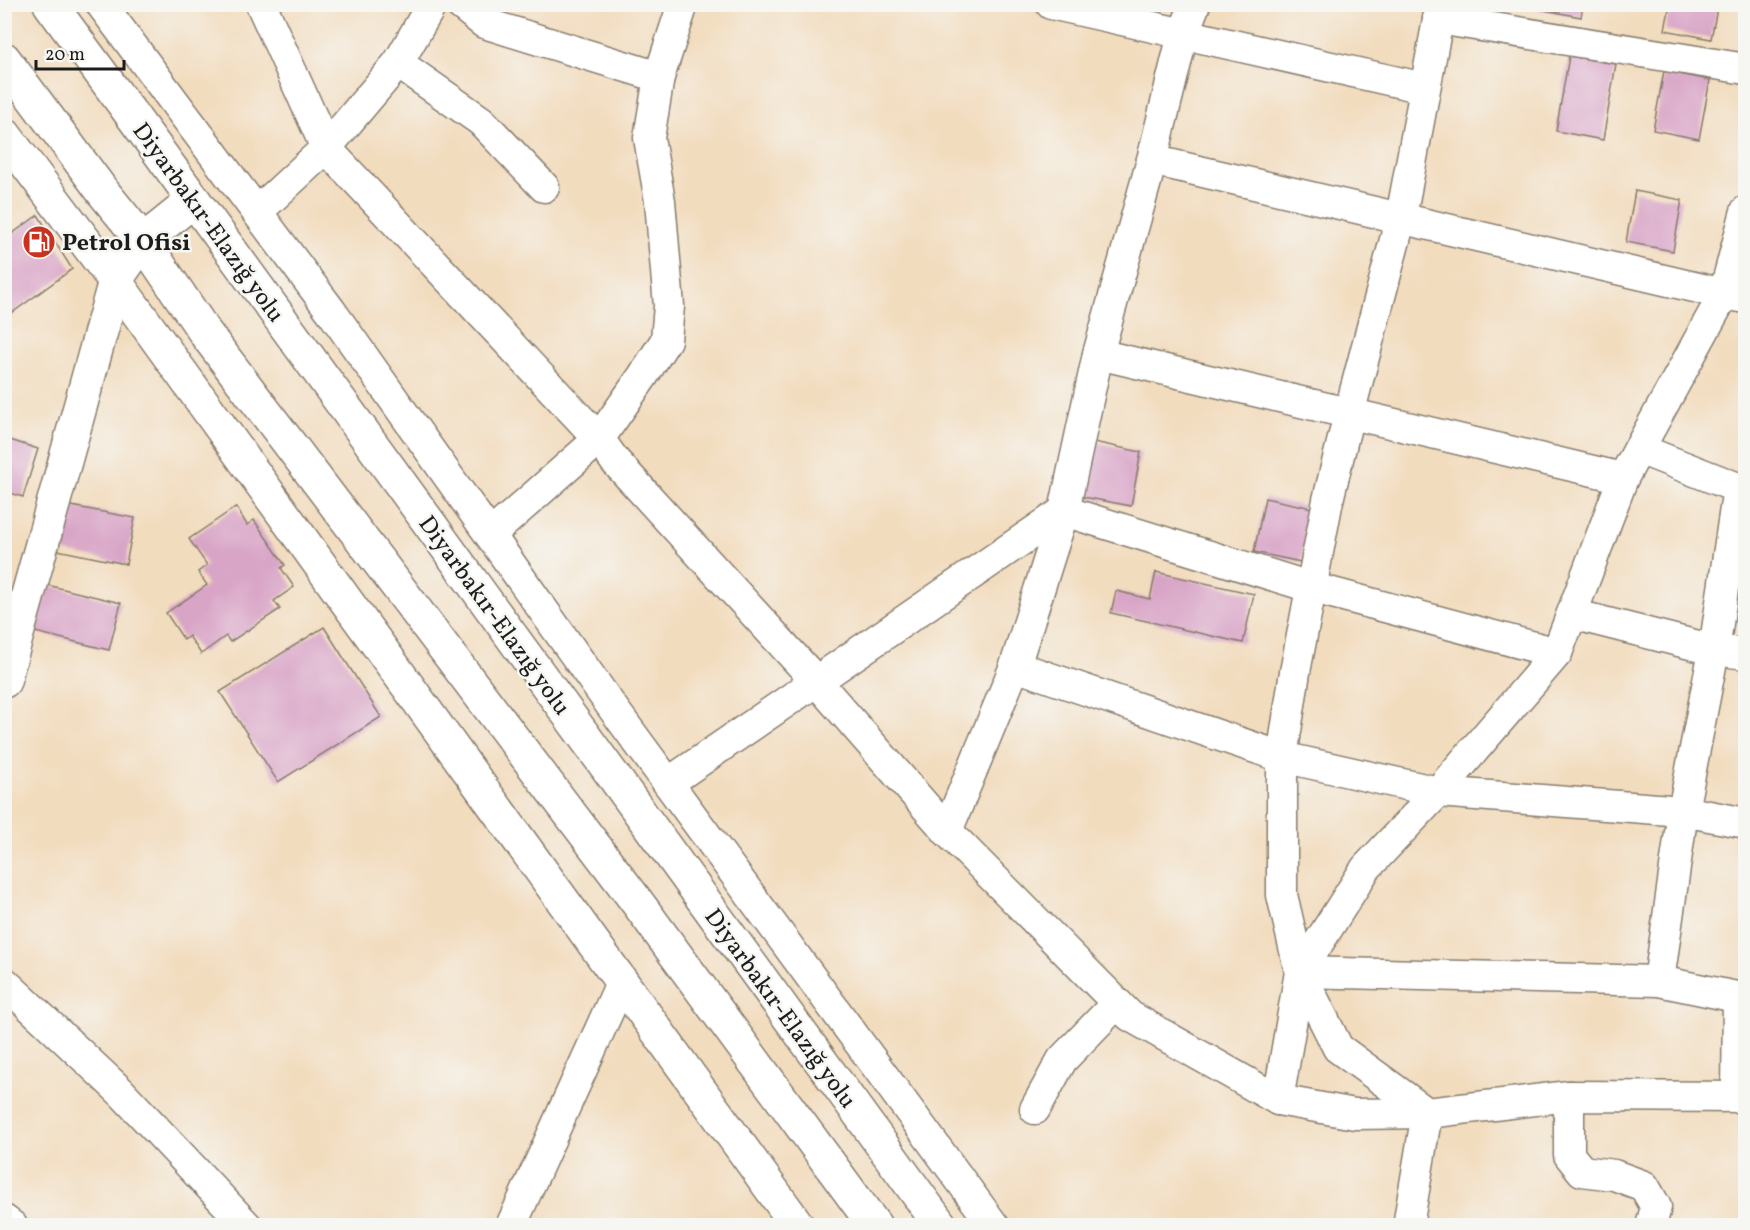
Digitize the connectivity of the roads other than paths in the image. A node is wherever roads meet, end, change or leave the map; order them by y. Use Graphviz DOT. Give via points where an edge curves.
graph roads {
  1 [pos="50,4"];
  2 [pos="101,4"];
  3 [pos="261,4"];
  4 [pos="432,4"];
  5 [pos="460,4"];
  6 [pos="682,4"];
  7 [pos="1051,4"];
  8 [pos="1194,4"];
  9 [pos="1440,12"];
  10 [pos="1183,34"];
  11 [pos="4,59"];
  12 [pos="398,63"];
  13 [pos="1746,69"];
  14 [pos="659,77"];
  15 [pos="1424,88"];
  16 [pos="4,134"];
  17 [pos="326,148"];
  18 [pos="1152,160"];
  19 [pos="544,187"];
  20 [pos="194,200"];
  21 [pos="1746,211"];
  22 [pos="257,212"];
  23 [pos="1401,217"];
  24 [pos="142,241"];
  25 [pos="115,281"];
  26 [pos="1735,296"];
  27 [pos="1098,354"];
  28 [pos="1349,414"];
  29 [pos="599,439"];
  30 [pos="1639,449"];
  31 [pos="1623,478"];
  32 [pos="1742,488"];
  33 [pos="1064,511"];
  34 [pos="490,535"];
  35 [pos="1310,587"];
  36 [pos="1572,614"];
  37 [pos="1714,650"];
  38 [pos="1557,653"];
  39 [pos="1746,654"];
  40 [pos="1015,666"];
  41 [pos="4,681"];
  42 [pos="817,682"];
  43 [pos="1282,757"];
  44 [pos="668,783"];
  45 [pos="1438,792"];
  46 [pos="1683,811"];
  47 [pos="1746,823"];
  48 [pos="947,831"];
  49 [pos="1300,972"];
  50 [pos="622,981"];
  51 [pos="1659,981"];
  52 [pos="4,982"];
  53 [pos="1742,998"];
  54 [pos="1117,1004"];
  55 [pos="1569,1096"];
  56 [pos="1741,1097"];
  57 [pos="1278,1100"];
  58 [pos="1035,1109"];
  59 [pos="1427,1113"];
  60 [pos="4,1220"];
  61 [pos="12,1226"];
  62 [pos="248,1226"];
  63 [pos="511,1226"];
  64 [pos="798,1226"];
  65 [pos="875,1226"];
  66 [pos="940,1226"];
  67 [pos="994,1226"];
  68 [pos="1408,1226"];
  69 [pos="1651,1226"];
  1 -- 20 [label="main road, Diyarbakır-Elazığ yolu"];
  2 -- 22 [label="street"];
  3 -- 17 [label="street"];
  4 -- 12 [label="street"];
  5 -- 14 [label="street" via="484,22"];
  6 -- 14 [label="street"];
  7 -- 10 [label="street"];
  8 -- 10 [label="street"];
  9 -- 13 [label="street"];
  9 -- 15 [label="street"];
  10 -- 15 [label="street"];
  10 -- 18 [label="street"];
  11 -- 24 [label="main road"];
  12 -- 17 [label="street"];
  12 -- 19 [label="street" via="481,121"];
  14 -- 29 [label="street" via="649,138 660,201 669,306 666,340"];
  15 -- 23 [label="street"];
  16 -- 25 [label="main road"];
  17 -- 22 [label="street"];
  17 -- 29 [label="street"];
  18 -- 23 [label="street"];
  18 -- 27 [label="street"];
  20 -- 24 [label="main road"];
  20 -- 66 [label="main road, Diyarbakır-Elazığ yolu"];
  21 -- 26 [label="street"];
  22 -- 34 [label="street"];
  23 -- 26 [label="street"];
  23 -- 28 [label="street"];
  24 -- 25 [label="main road"];
  24 -- 65 [label="main road" via="206,334 637,902"];
  25 -- 41 [label="main road"];
  25 -- 50 [label="main road"];
  26 -- 30 [label="street"];
  27 -- 28 [label="street"];
  27 -- 33 [label="street"];
  28 -- 31 [label="street"];
  28 -- 35 [label="street"];
  29 -- 34 [label="street"];
  29 -- 42 [label="street"];
  30 -- 31 [label="street"];
  30 -- 32 [label="street"];
  31 -- 36 [label="street"];
  32 -- 37 [label="street"];
  33 -- 35 [label="street"];
  33 -- 40 [label="street"];
  33 -- 42 [label="street"];
  34 -- 44 [label="street"];
  35 -- 38 [label="street"];
  35 -- 43 [label="street"];
  36 -- 37 [label="street"];
  36 -- 38 [label="street"];
  37 -- 39 [label="street"];
  37 -- 46 [label="street"];
  38 -- 45 [label="street"];
  40 -- 43 [label="street"];
  40 -- 48 [label="street"];
  42 -- 44 [label="street"];
  42 -- 48 [label="street"];
  43 -- 45 [label="street"];
  43 -- 49 [label="street" via="1282,895"];
  44 -- 67 [label="street"];
  45 -- 46 [label="street"];
  45 -- 49 [label="street" via="1366,868"];
  46 -- 47 [label="street"];
  46 -- 51 [label="street"];
  48 -- 54 [label="street"];
  49 -- 51 [label="street"];
  49 -- 57 [label="street"];
  49 -- 59 [label="street" via="1338,1048"];
  50 -- 63 [label="street"];
  50 -- 64 [label="main road"];
  51 -- 53 [label="street"];
  52 -- 62 [label="street" via="121,1092"];
  53 -- 56 [label="street"];
  54 -- 57 [label="street" via="1130,1016"];
  54 -- 58 [label="street" via="1062,1060"];
  55 -- 56 [label="street"];
  55 -- 59 [label="street"];
  55 -- 69 [label="street" via="1569,1155 1582,1171 1614,1175 1644,1186 1656,1207"];
  57 -- 59 [label="street" via="1354,1114"];
  59 -- 68 [label="street"];
  60 -- 61 [label="street"];
}
